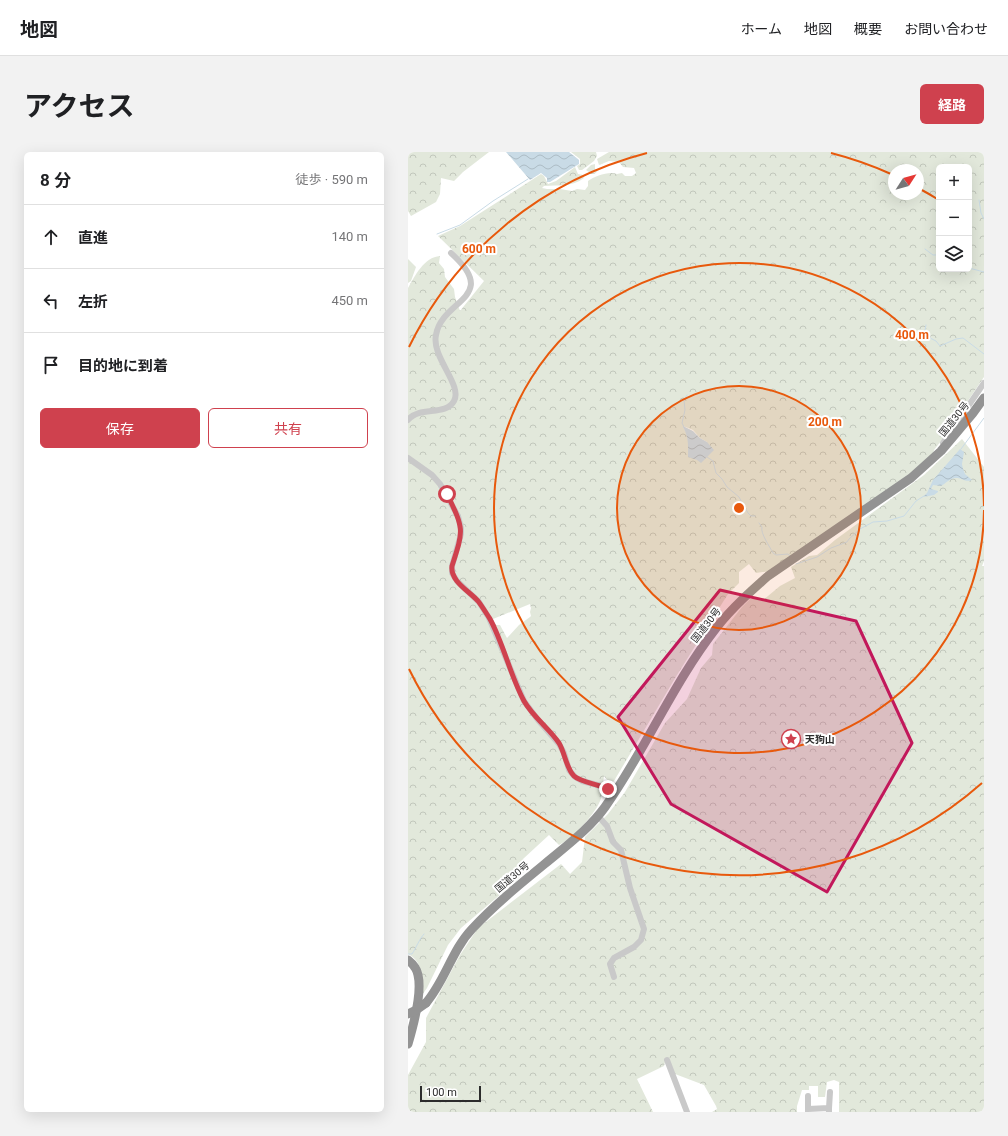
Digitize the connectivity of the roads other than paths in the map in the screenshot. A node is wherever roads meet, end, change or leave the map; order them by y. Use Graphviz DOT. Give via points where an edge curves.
graph roads {
  1 [pos="451,253"];
  2 [pos="984,383"];
  3 [pos="984,398"];
  4 [pos="408,420"];
  5 [pos="941,451"];
  6 [pos="408,458"];
  7 [pos="614,793"];
  8 [pos="598,816"];
  9 [pos="410,966"];
  10 [pos="614,977"];
  11 [pos="424,1001"];
  12 [pos="408,1009"];
  13 [pos="408,1014"];
  14 [pos="408,1029"];
  15 [pos="408,1044"];
  16 [pos="667,1060"];
  17 [pos="830,1092"];
  18 [pos="808,1096"];
  19 [pos="808,1110"];
  20 [pos="829,1110"];
  21 [pos="687,1112"];
  1 -- 4 [label="street" via="467,269 470,281 468,292 461,302 440,323 436,349 455,388 456,398 447,408 419,412"];
  2 -- 5 [label="street" via="940,447"];
  3 -- 5 [label="highway, 国道30号"];
  5 -- 7 [label="highway, 国道30号" via="901,486 768,576 740,602 716,628 693,661"];
  6 -- 7 [label="street" via="440,484 458,516 461,534 452,573 479,602 489,618 524,701 560,744 569,770 575,777"];
  7 -- 8 [label="highway, 国道30号"];
  8 -- 10 [label="street" via="607,826 613,842 621,850 644,929 641,940 614,958 610,964"];
  8 -- 11 [label="highway, 国道30号" via="462,934"];
  9 -- 14 [label="highway" via="414,986"];
  9 -- 15 [label="highway" via="418,976 419,988"];
  11 -- 12 [label="highway, 国道30号"];
  11 -- 13 [label="highway, 国道30号, bridge"];
  16 -- 21 [label="street"];
  17 -- 20 [label="street"];
  18 -- 19 [label="street"];
  19 -- 20 [label="street"];
}
